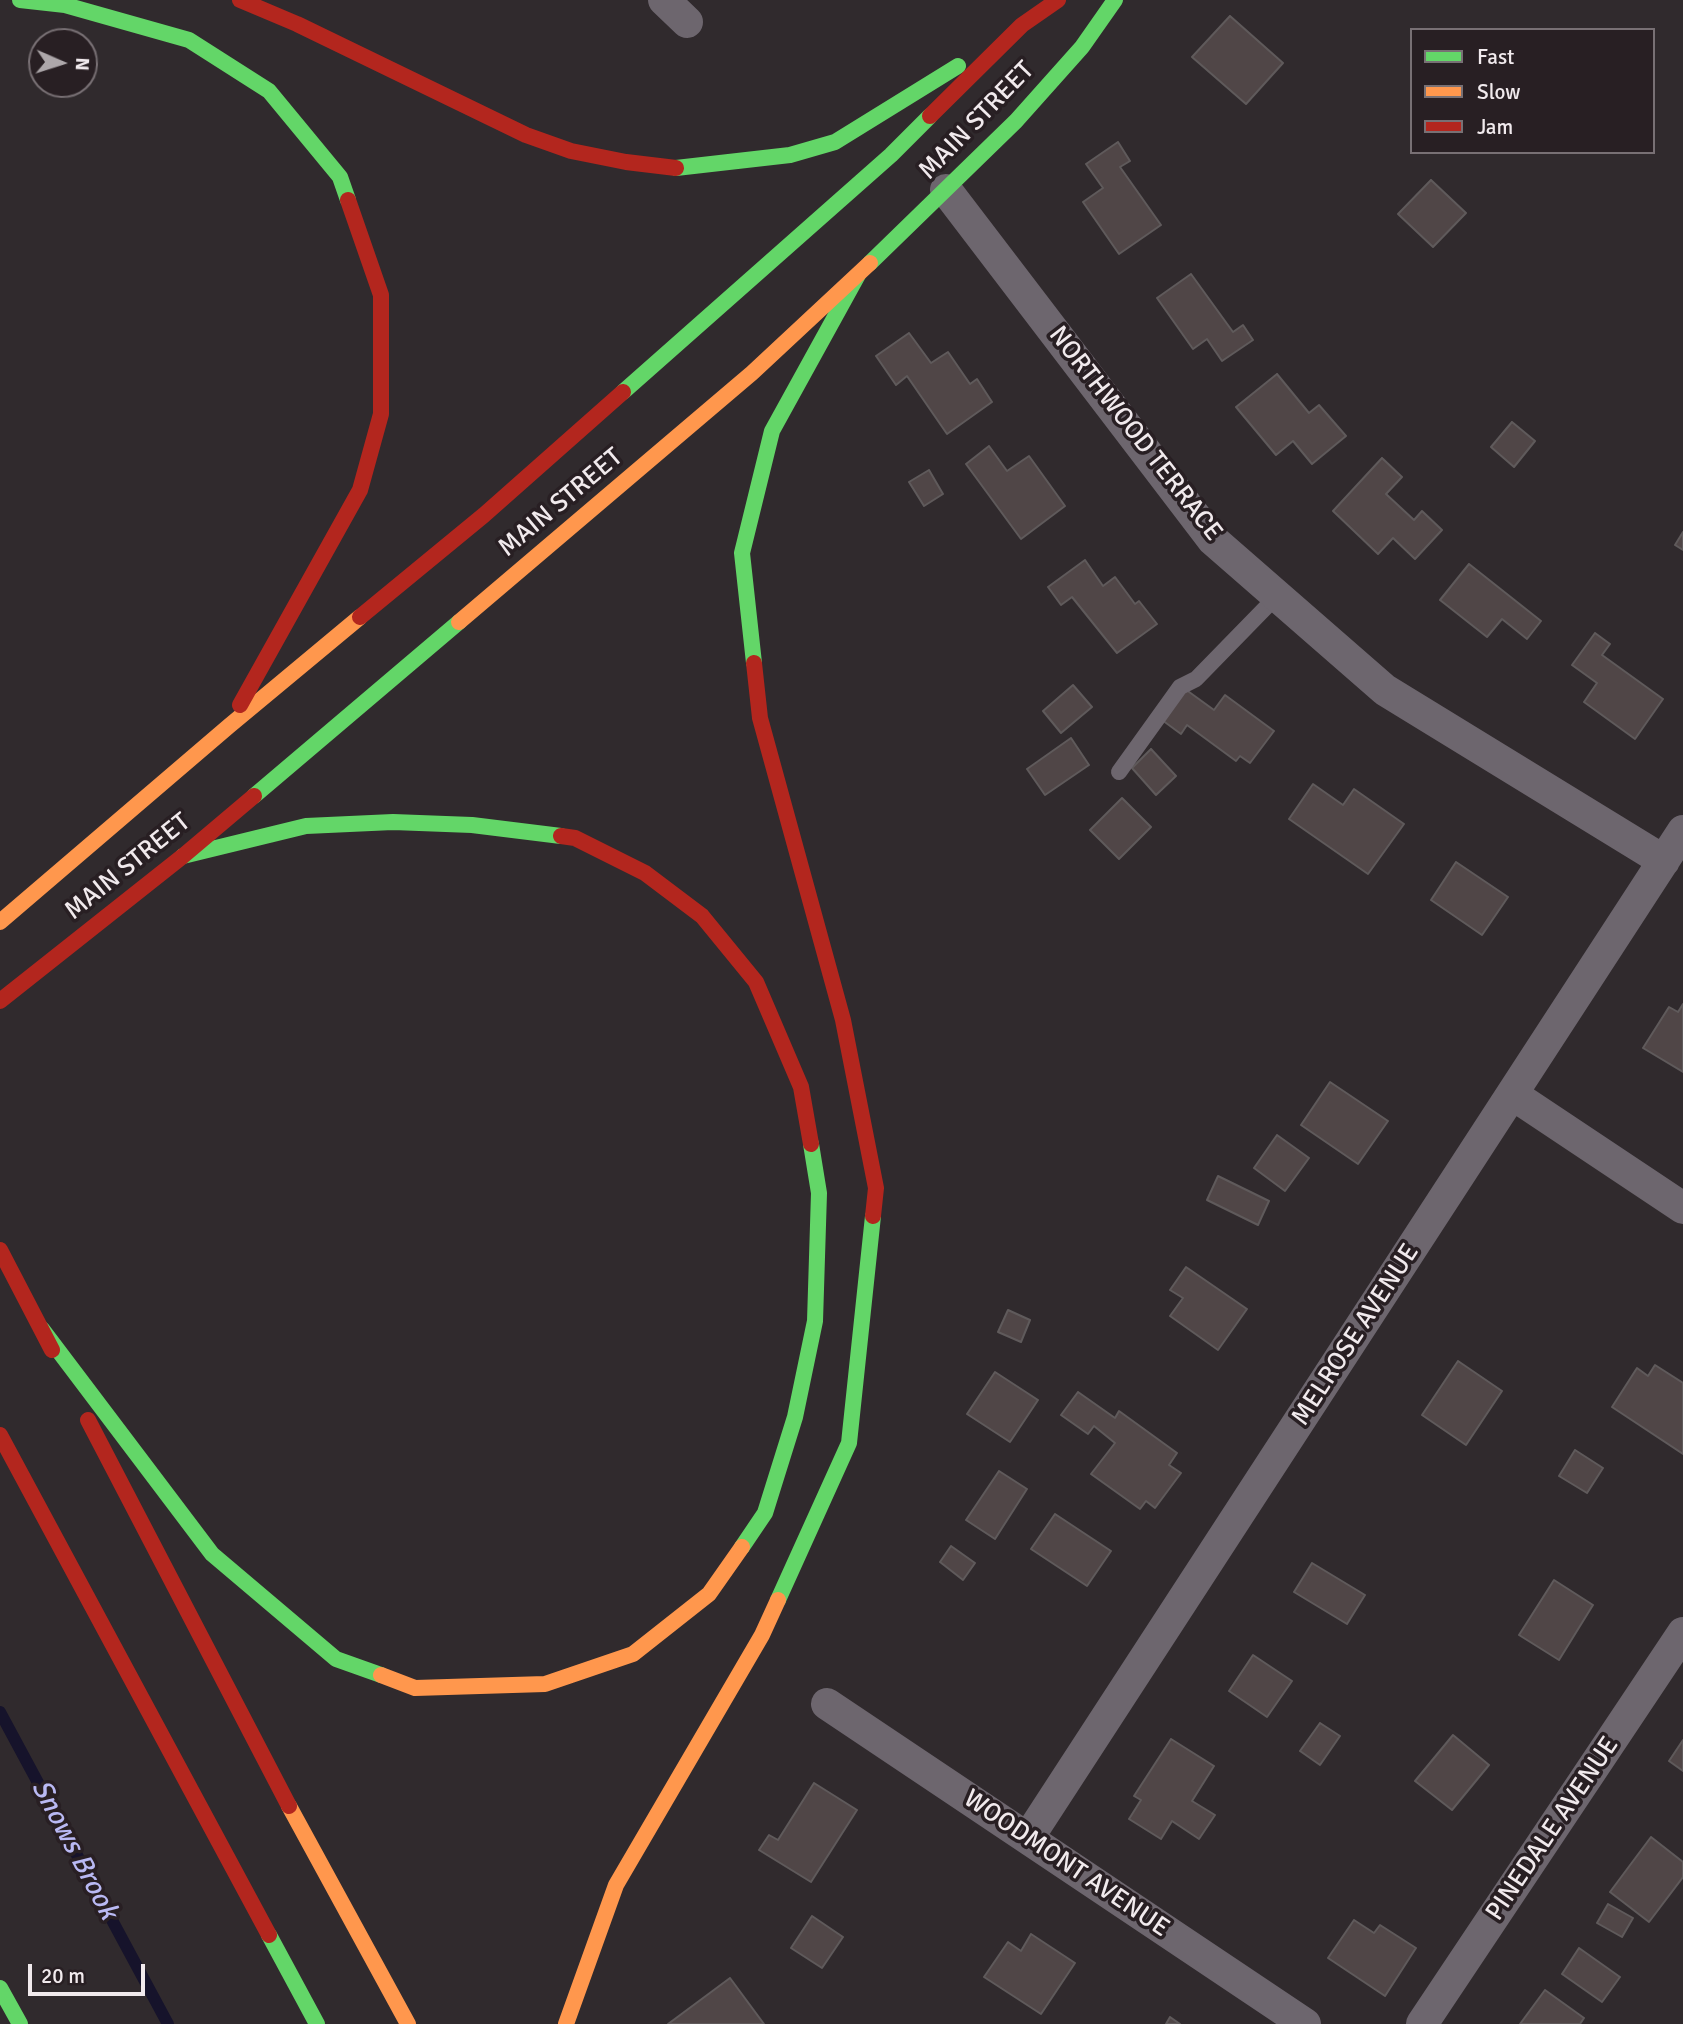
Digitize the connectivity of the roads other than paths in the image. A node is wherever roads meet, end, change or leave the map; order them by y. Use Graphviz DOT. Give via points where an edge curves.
graph roads {
  1 [pos="20,0"];
  2 [pos="240,0"];
  3 [pos="664,0"];
  4 [pos="1058,0"];
  5 [pos="1115,0"];
  6 [pos="687,22"];
  7 [pos="1022,25"];
  8 [pos="946,190"];
  9 [pos="858,275"];
  10 [pos="1277,596"];
  11 [pos="229,726"];
  12 [pos="1119,772"];
  13 [pos="1683,831"];
  14 [pos="183,856"];
  15 [pos="1664,861"];
  16 [pos="0,922"];
  17 [pos="0,1001"];
  18 [pos="1512,1094"];
  19 [pos="1683,1208"];
  20 [pos="0,1250"];
  21 [pos="41,1329"];
  22 [pos="0,1434"];
  23 [pos="1683,1633"];
  24 [pos="827,1704"];
  25 [pos="1028,1838"];
  26 [pos="0,1987"];
  27 [pos="19,2023"];
  28 [pos="317,2024"];
  29 [pos="408,2024"];
  30 [pos="566,2024"];
  31 [pos="1305,2024"];
  32 [pos="1422,2024"];
  1 -- 11 [label="highway" via="65,5 189,40 269,90 340,177 381,295 381,414 360,490"];
  2 -- 7 [label="highway" via="526,135 571,151 676,168 790,155 835,142"];
  3 -- 6 [label="street"];
  4 -- 7 [label="highway, MAIN STREET"];
  5 -- 8 [label="highway, MAIN STREET" via="1082,47"];
  7 -- 11 [label="highway, MAIN STREET" via="891,155 800,236 484,515"];
  8 -- 9 [label="highway, MAIN STREET"];
  8 -- 10 [label="street, NORTHWOOD TERRACE" via="1213,540"];
  9 -- 14 [label="highway, MAIN STREET" via="752,373"];
  9 -- 30 [label="highway" via="772,431 742,553 760,718 844,1020 876,1188 849,1443 762,1635 616,1885"];
  10 -- 12 [label="lane" via="1196,679 1180,687"];
  10 -- 15 [label="street, NORTHWOOD TERRACE" via="1385,690"];
  11 -- 16 [label="highway, MAIN STREET"];
  13 -- 15 [label="street, MELROSE AVENUE"];
  14 -- 17 [label="highway, MAIN STREET"];
  14 -- 21 [label="highway" via="306,826 472,825 575,838 645,873 702,916 755,982 801,1087 819,1193 815,1321 795,1417 765,1513 709,1594 633,1654 545,1684 415,1689 336,1659 212,1554"];
  15 -- 18 [label="street, MELROSE AVENUE"];
  18 -- 19 [label="street"];
  18 -- 25 [label="street, MELROSE AVENUE"];
  20 -- 21 [label="highway"];
  21 -- 29 [label="highway" via="246,1726"];
  22 -- 28 [label="highway"];
  23 -- 32 [label="street, PINEDALE AVENUE"];
  24 -- 25 [label="street, WOODMONT AVENUE"];
  25 -- 31 [label="street, WOODMONT AVENUE"];
  26 -- 27 [label="highway"];
}
